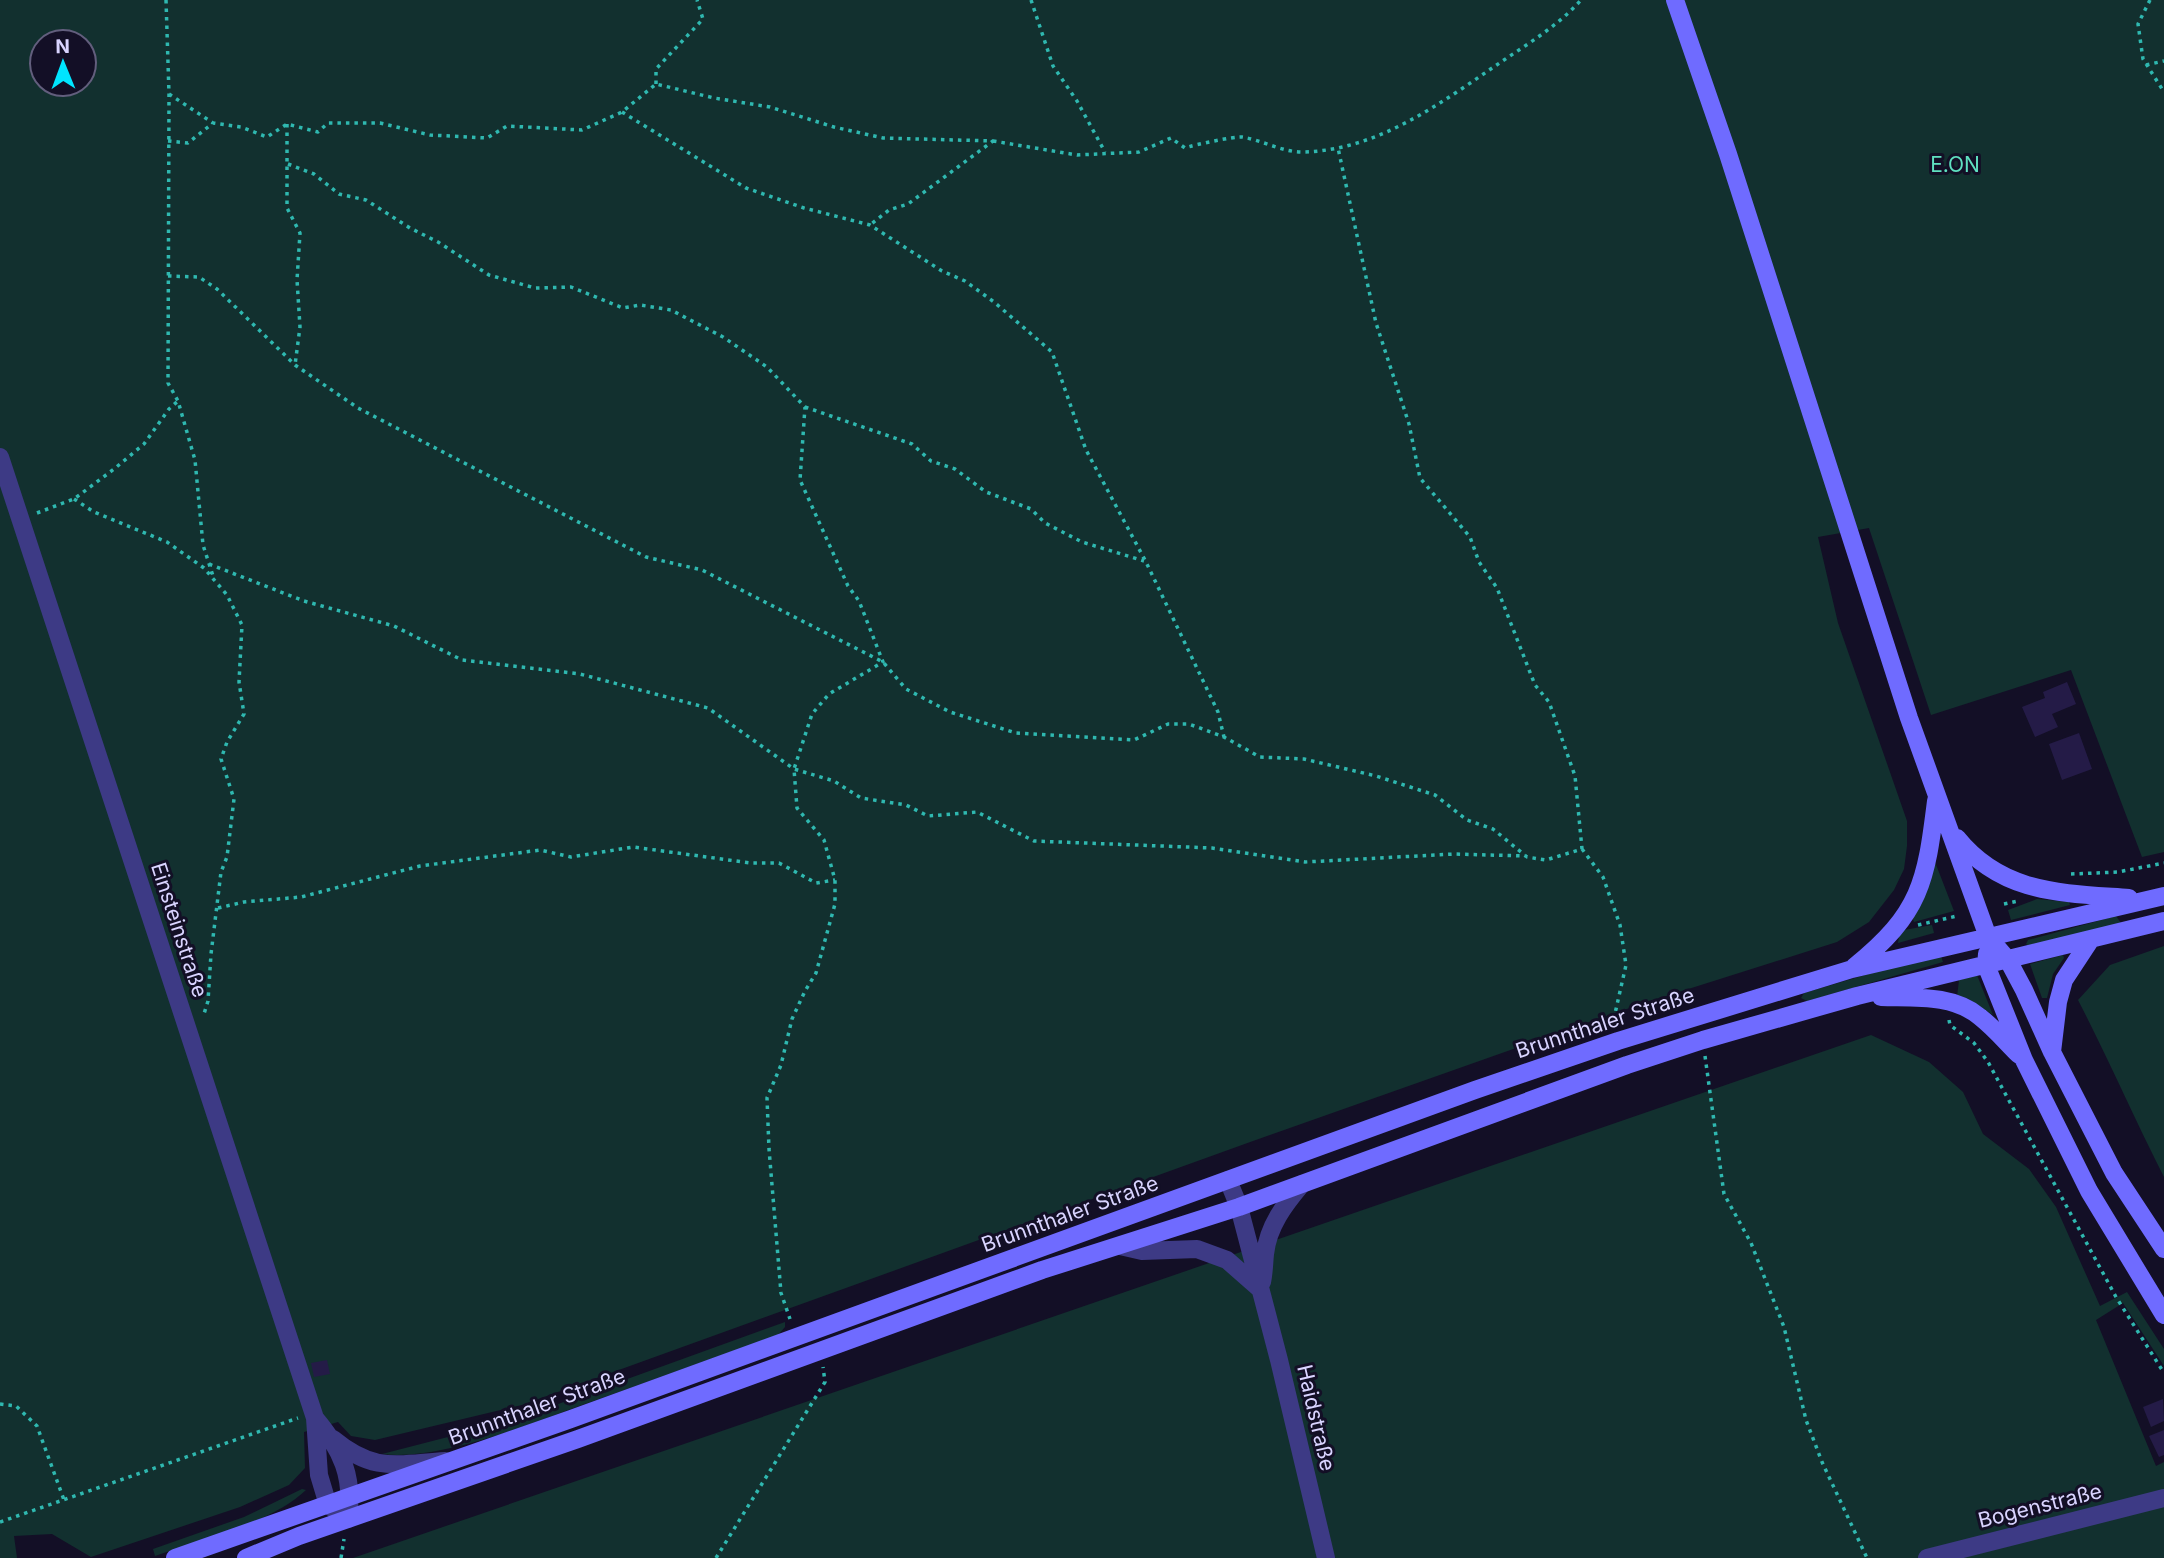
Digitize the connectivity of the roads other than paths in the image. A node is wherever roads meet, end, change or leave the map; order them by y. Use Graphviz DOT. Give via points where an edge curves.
graph roads {
  1 [pos="1675,0"];
  2 [pos="0,457"];
  3 [pos="1937,796"];
  4 [pos="1948,827"];
  5 [pos="2164,896"];
  6 [pos="2146,900"];
  7 [pos="2164,921"];
  8 [pos="1988,937"];
  9 [pos="2091,939"];
  10 [pos="2008,960"];
  11 [pos="1986,965"];
  12 [pos="1852,969"];
  13 [pos="1857,996"];
  14 [pos="2052,1052"];
  15 [pos="2024,1060"];
  16 [pos="1228,1180"];
  17 [pos="1302,1184"];
  18 [pos="1239,1207"];
  19 [pos="1120,1247"];
  20 [pos="2164,1249"];
  21 [pos="1260,1289"];
  22 [pos="2164,1315"];
  23 [pos="314,1415"];
  24 [pos="332,1438"];
  25 [pos="459,1460"];
  26 [pos="352,1496"];
  27 [pos="2164,1498"];
  28 [pos="328,1505"];
  29 [pos="348,1519"];
  30 [pos="175,1558"];
  31 [pos="246,1558"];
  32 [pos="1326,1558"];
  33 [pos="1927,1558"];
  1 -- 3 [label="main road"];
  2 -- 23 [label="street, Einsteinstraße"];
  3 -- 4 [label="main road"];
  3 -- 12 [label="main road" via="1929,860 1915,900 1900,923"];
  4 -- 6 [label="main road" via="1970,855 2007,878 2075,894"];
  4 -- 8 [label="main road"];
  5 -- 6 [label="main road, Brunnthaler Straße"];
  6 -- 8 [label="main road, Brunnthaler Straße"];
  7 -- 9 [label="main road, Brunnthaler Straße"];
  8 -- 10 [label="main road"];
  8 -- 11 [label="main road"];
  8 -- 12 [label="main road, Brunnthaler Straße"];
  9 -- 10 [label="main road, Brunnthaler Straße"];
  9 -- 14 [label="main road" via="2064,980"];
  10 -- 11 [label="main road, Brunnthaler Straße"];
  10 -- 14 [label="main road"];
  11 -- 13 [label="main road, Brunnthaler Straße"];
  11 -- 15 [label="main road"];
  12 -- 16 [label="main road, Brunnthaler Straße" via="1605,1045"];
  13 -- 15 [label="main road" via="1952,1002 1978,1015"];
  13 -- 17 [label="main road, Brunnthaler Straße" via="1627,1065"];
  14 -- 20 [label="main road" via="2114,1174"];
  15 -- 22 [label="main road" via="2089,1191"];
  16 -- 18 [label="street, Haidstraße"];
  16 -- 25 [label="main road, Brunnthaler Straße"];
  17 -- 18 [label="main road, Brunnthaler Straße"];
  17 -- 21 [label="street, Haidstraße" via="1271,1229"];
  18 -- 19 [label="main road, Brunnthaler Straße"];
  18 -- 21 [label="street, Haidstraße"];
  19 -- 21 [label="street" via="1197,1249 1227,1260"];
  19 -- 29 [label="main road, Brunnthaler Straße" via="1042,1270"];
  21 -- 32 [label="street, Haidstraße"];
  23 -- 24 [label="street, Einsteinstraße"];
  23 -- 28 [label="street, Einsteinstraße" via="319,1475"];
  24 -- 25 [label="street, Einsteinstraße" via="346,1450 380,1465"];
  24 -- 26 [label="street, Einsteinstraße"];
  25 -- 26 [label="main road, Brunnthaler Straße"];
  26 -- 28 [label="main road, Brunnthaler Straße"];
  26 -- 29 [label="street, Einsteinstraße"];
  27 -- 33 [label="street, Bogenstraße"];
  28 -- 29 [label="street"];
  28 -- 30 [label="main road, Brunnthaler Straße"];
  29 -- 31 [label="main road, Brunnthaler Straße"];
}
